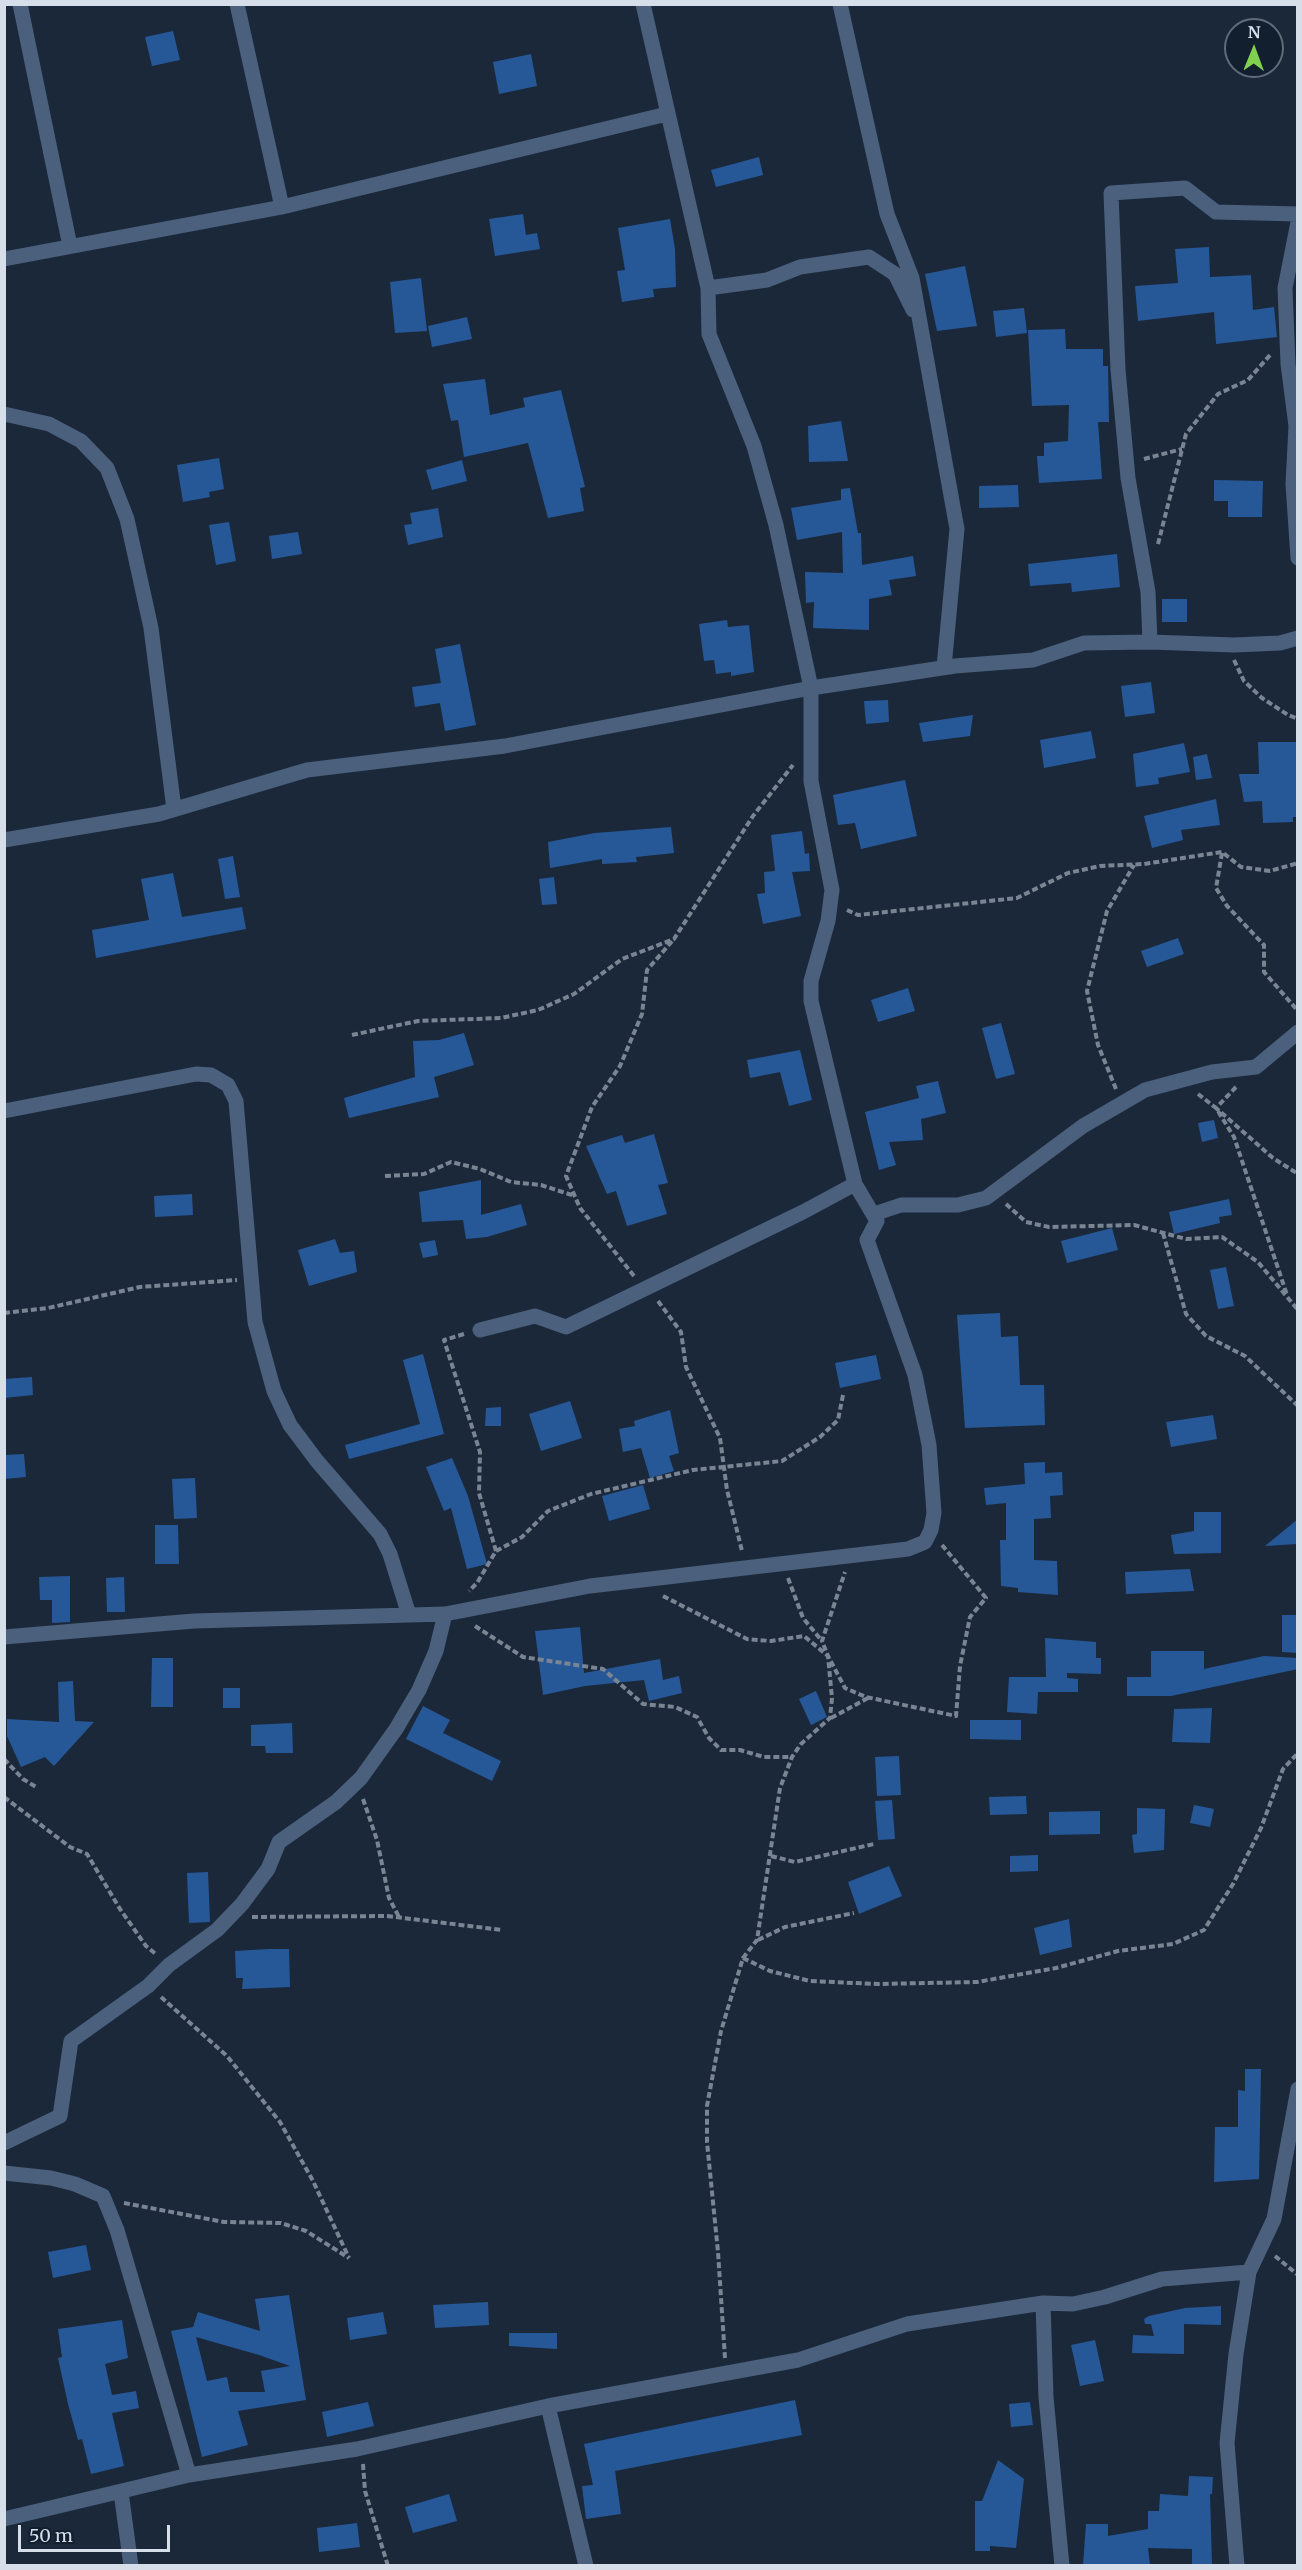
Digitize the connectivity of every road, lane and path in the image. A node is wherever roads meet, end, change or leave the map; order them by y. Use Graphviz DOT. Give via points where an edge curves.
graph roads {
  1 [pos="20,4"];
  2 [pos="237,4"];
  3 [pos="643,4"];
  4 [pos="840,4"];
  5 [pos="667,114"];
  6 [pos="282,207"];
  7 [pos="1298,214"];
  8 [pos="1298,222"];
  9 [pos="70,246"];
  10 [pos="4,259"];
  11 [pos="708,288"];
  12 [pos="922,329"];
  13 [pos="1287,335"];
  14 [pos="4,414"];
  15 [pos="1182,448"];
  16 [pos="1127,468"];
  17 [pos="1157,548"];
  18 [pos="1298,558"];
  19 [pos="1298,638"];
  20 [pos="1150,642"];
  21 [pos="1227,645"];
  22 [pos="944,668"];
  23 [pos="811,688"];
  24 [pos="1298,719"];
  25 [pos="810,743"];
  26 [pos="174,810"];
  27 [pos="4,840"];
  28 [pos="1222,852"];
  29 [pos="1298,863"];
  30 [pos="1134,864"];
  31 [pos="832,903"];
  32 [pos="674,939"];
  33 [pos="1298,1011"];
  34 [pos="1298,1032"];
  35 [pos="352,1035"];
  36 [pos="1256,1067"];
  37 [pos="1180,1081"];
  38 [pos="1123,1103"];
  39 [pos="1216,1108"];
  40 [pos="4,1111"];
  41 [pos="1298,1174"];
  42 [pos="385,1176"];
  43 [pos="855,1184"];
  44 [pos="990,1194"];
  45 [pos="575,1196"];
  46 [pos="877,1221"];
  47 [pos="1163,1232"];
  48 [pos="249,1279"];
  49 [pos="645,1288"];
  50 [pos="1287,1297"];
  51 [pos="1298,1310"];
  52 [pos="4,1313"];
  53 [pos="480,1330"];
  54 [pos="843,1395"];
  55 [pos="1298,1406"];
  56 [pos="724,1467"];
  57 [pos="931,1530"];
  58 [pos="496,1551"];
  59 [pos="852,1555"];
  60 [pos="782,1563"];
  61 [pos="752,1567"];
  62 [pos="640,1580"];
  63 [pos="446,1614"];
  64 [pos="409,1615"];
  65 [pos="4,1637"];
  66 [pos="822,1641"];
  67 [pos="828,1656"];
  68 [pos="868,1698"];
  69 [pos="830,1718"];
  70 [pos="1298,1753"];
  71 [pos="792,1757"];
  72 [pos="4,1759"];
  73 [pos="361,1778"];
  74 [pos="36,1787"];
  75 [pos="4,1797"];
  76 [pos="874,1844"];
  77 [pos="771,1856"];
  78 [pos="242,1904"];
  79 [pos="854,1914"];
  80 [pos="400,1917"];
  81 [pos="502,1930"];
  82 [pos="757,1940"];
  83 [pos="743,1958"];
  84 [pos="169,1965"];
  85 [pos="148,1986"];
  86 [pos="1298,2090"];
  87 [pos="4,2143"];
  88 [pos="4,2173"];
  89 [pos="102,2196"];
  90 [pos="1249,2272"];
  91 [pos="1043,2303"];
  92 [pos="726,2373"];
  93 [pos="548,2406"];
  94 [pos="357,2449"];
  95 [pos="189,2475"];
  96 [pos="121,2492"];
  97 [pos="4,2519"];
  98 [pos="131,2565"];
  99 [pos="388,2565"];
  100 [pos="586,2565"];
  101 [pos="1062,2565"];
  102 [pos="1237,2565"];
  1 -- 9 [label="street"];
  2 -- 6 [label="street"];
  3 -- 5 [label="street"];
  4 -- 12 [label="street" via="887,214 912,278"];
  5 -- 6 [label="street"];
  5 -- 11 [label="street"];
  6 -- 9 [label="street"];
  7 -- 16 [label="street" via="1216,212 1185,188 1111,193 1118,370"];
  8 -- 13 [label="street" via="1285,288"];
  9 -- 10 [label="street"];
  11 -- 12 [label="street" via="767,280 800,267 869,257 895,274"];
  11 -- 23 [label="street" via="709,334 754,446 776,525"];
  12 -- 22 [label="street" via="957,529"];
  13 -- 15 [label="path" via="1248,380 1218,394 1186,434"];
  13 -- 18 [label="street" via="1296,426 1293,484"];
  14 -- 26 [label="street" via="49,424 81,441 107,468 128,519 151,628"];
  15 -- 16 [label="path"];
  15 -- 17 [label="path"];
  16 -- 20 [label="street" via="1148,592"];
  19 -- 21 [label="street" via="1280,643"];
  20 -- 21 [label="street"];
  20 -- 22 [label="street" via="1084,644 1033,660"];
  21 -- 24 [label="path" via="1244,681 1262,698"];
  22 -- 23 [label="street"];
  23 -- 25 [label="street"];
  23 -- 26 [label="street" via="505,746 307,770"];
  25 -- 31 [label="street" via="815,810"];
  25 -- 32 [label="path" via="753,816"];
  26 -- 27 [label="street"];
  28 -- 29 [label="path" via="1241,867 1251,869 1270,871"];
  28 -- 30 [label="path"];
  28 -- 33 [label="path" via="1216,888 1227,906 1264,945 1264,972"];
  30 -- 31 [label="path" via="1068,873 1017,898 858,915"];
  30 -- 38 [label="path" via="1107,911 1088,991 1098,1045"];
  31 -- 43 [label="street" via="812,981 811,1000"];
  32 -- 35 [label="path" via="622,959 574,994 538,1010 501,1018 418,1022"];
  32 -- 45 [label="path" via="647,970 642,1014 620,1066 592,1107 566,1176"];
  34 -- 36 [label="street"];
  36 -- 37 [label="street" via="1212,1072"];
  36 -- 39 [label="path"];
  37 -- 38 [label="street" via="1145,1090"];
  37 -- 39 [label="path"];
  38 -- 44 [label="street" via="1083,1126"];
  39 -- 41 [label="path" via="1273,1158"];
  39 -- 50 [label="path" via="1234,1137"];
  40 -- 48 [label="street" via="196,1074 223,1080 236,1101"];
  42 -- 45 [label="path" via="424,1174 451,1162 511,1182 541,1185"];
  43 -- 46 [label="street"];
  43 -- 49 [label="street"];
  44 -- 46 [label="street" via="958,1205 901,1205 874,1214"];
  44 -- 47 [label="path" via="1026,1222 1049,1227 1134,1225"];
  45 -- 49 [label="path" via="580,1208"];
  46 -- 57 [label="street" via="867,1240 915,1375 929,1445 934,1513"];
  47 -- 50 [label="path" via="1186,1239 1222,1237 1258,1262"];
  47 -- 55 [label="path" via="1186,1314 1206,1336 1245,1356"];
  48 -- 52 [label="path" via="140,1287 48,1308"];
  48 -- 64 [label="street" via="255,1322 273,1391 290,1425 380,1534"];
  49 -- 53 [label="street" via="566,1327 536,1316"];
  49 -- 56 [label="path" via="681,1332 686,1367 720,1438"];
  50 -- 51 [label="path"];
  53 -- 58 [label="path" via="444,1340 480,1452 479,1493"];
  54 -- 56 [label="path" via="838,1420 820,1437 782,1461"];
  56 -- 58 [label="path" via="693,1470 591,1494 548,1512 522,1536"];
  56 -- 61 [label="path" via="741,1548"];
  57 -- 59 [label="street" via="925,1542 908,1549"];
  57 -- 68 [label="path" via="986,1598 970,1617 960,1666 956,1716"];
  58 -- 63 [label="path" via="477,1583"];
  59 -- 60 [label="street"];
  59 -- 66 [label="path"];
  60 -- 61 [label="street"];
  60 -- 66 [label="path" via="803,1618"];
  61 -- 62 [label="street"];
  62 -- 63 [label="street"];
  62 -- 67 [label="path" via="675,1604 747,1639 771,1641 804,1636"];
  63 -- 64 [label="street"];
  63 -- 71 [label="path" via="489,1634 523,1657 603,1669 643,1704 675,1707 697,1718 708,1738 721,1750"];
  63 -- 73 [label="street" via="419,1690"];
  64 -- 65 [label="street" via="194,1621"];
  66 -- 67 [label="path"];
  67 -- 68 [label="path" via="845,1688"];
  67 -- 69 [label="path"];
  68 -- 69 [label="path"];
  69 -- 71 [label="path"];
  70 -- 83 [label="path" via="1283,1769 1261,1828 1204,1930 1173,1944 1118,1951 1056,1968 977,1982 810,1981 770,1971"];
  71 -- 77 [label="path" via="780,1788"];
  72 -- 74 [label="path"];
  73 -- 78 [label="street" via="336,1802 279,1842 268,1869"];
  73 -- 80 [label="path" via="388,1898"];
  75 -- 84 [label="path" via="70,1846 87,1854 146,1946"];
  76 -- 77 [label="path" via="795,1862"];
  77 -- 82 [label="path"];
  78 -- 80 [label="path" via="244,1918"];
  78 -- 84 [label="street" via="217,1930"];
  79 -- 82 [label="path" via="785,1927"];
  80 -- 81 [label="path"];
  82 -- 83 [label="path"];
  83 -- 92 [label="path" via="721,2031 707,2106"];
  84 -- 85 [label="street"];
  85 -- 87 [label="street" via="71,2041 60,2116"];
  85 -- 89 [label="path" via="227,2056 280,2122 350,2258 306,2231 281,2223 224,2222 133,2206"];
  86 -- 90 [label="street" via="1274,2219"];
  88 -- 89 [label="street" via="51,2178"];
  89 -- 95 [label="street" via="117,2230"];
  90 -- 91 [label="street" via="1162,2279 1073,2304"];
  90 -- 102 [label="street" via="1227,2443"];
  91 -- 92 [label="street" via="907,2324 798,2360"];
  91 -- 101 [label="street" via="1046,2397"];
  92 -- 93 [label="street"];
  93 -- 94 [label="street"];
  93 -- 100 [label="street"];
  94 -- 95 [label="street"];
  94 -- 99 [label="path" via="364,2466 365,2491"];
  95 -- 96 [label="street"];
  96 -- 97 [label="street"];
  96 -- 98 [label="street"];
}
